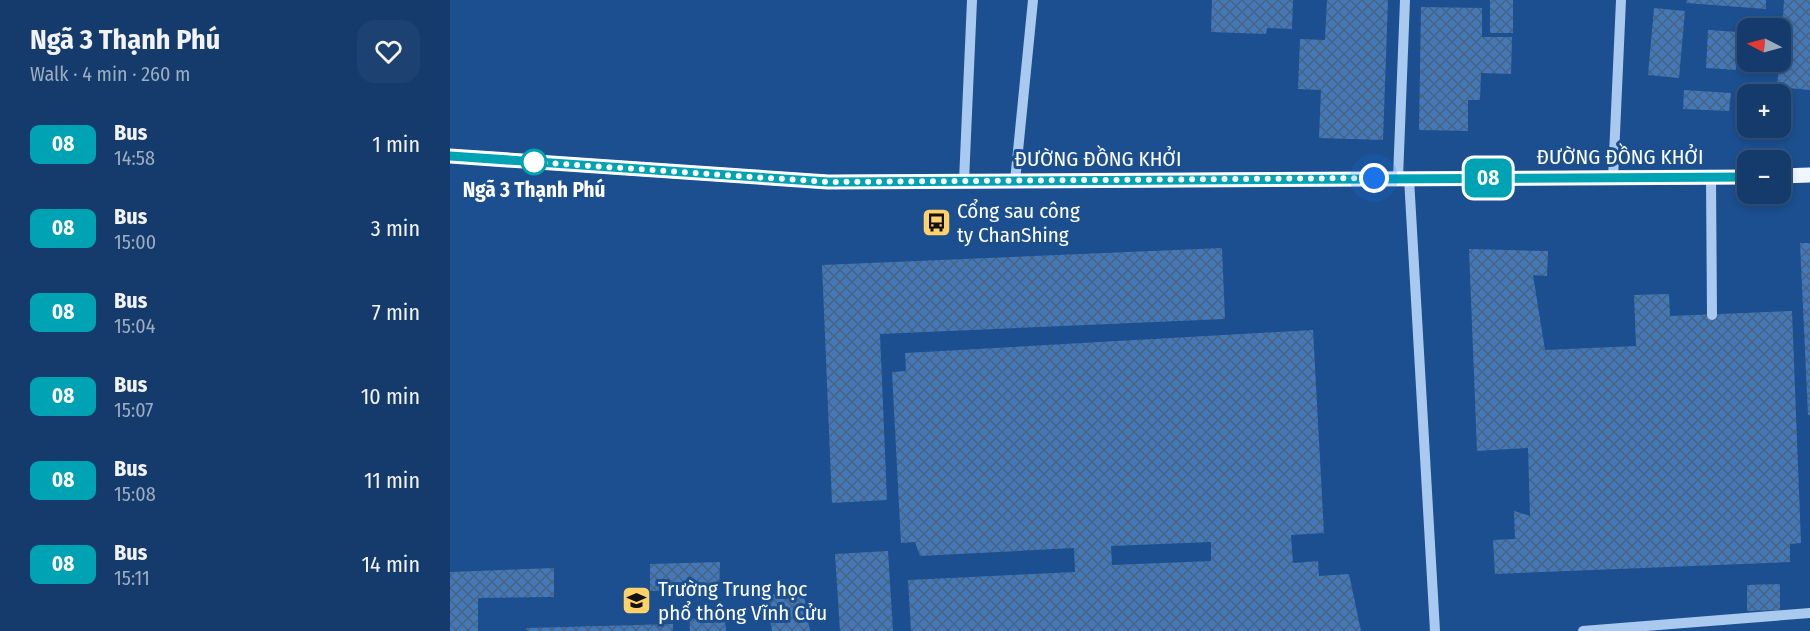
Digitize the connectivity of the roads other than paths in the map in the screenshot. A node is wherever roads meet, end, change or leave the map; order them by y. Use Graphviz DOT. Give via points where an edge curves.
graph roads {
  1 [pos="972,0"];
  2 [pos="1033,0"];
  3 [pos="1405,0"];
  4 [pos="1622,0"];
  5 [pos="450,156"];
  6 [pos="1810,175"];
  7 [pos="1791,176"];
  8 [pos="1737,177"];
  9 [pos="1403,178"];
  10 [pos="1613,178"];
  11 [pos="1711,178"];
  12 [pos="964,181"];
  13 [pos="1016,181"];
  14 [pos="1712,315"];
  15 [pos="1810,613"];
  16 [pos="1435,631"];
  17 [pos="1583,631"];
  1 -- 12 [label="lane"];
  2 -- 13 [label="lane"];
  3 -- 9 [label="lane"];
  4 -- 10 [label="lane"];
  5 -- 12 [label="main road, ĐƯỜNG ĐỒNG KHỞI" via="828,182"];
  6 -- 7 [label="main road"];
  8 -- 11 [label="main road, ĐƯỜNG ĐỒNG KHỞI"];
  9 -- 10 [label="main road, ĐƯỜNG ĐỒNG KHỞI"];
  9 -- 13 [label="main road, ĐƯỜNG ĐỒNG KHỞI"];
  9 -- 16 [label="lane"];
  10 -- 11 [label="main road, ĐƯỜNG ĐỒNG KHỞI"];
  11 -- 14 [label="lane"];
  12 -- 13 [label="main road, ĐƯỜNG ĐỒNG KHỞI"];
  15 -- 17 [label="lane"];
}
